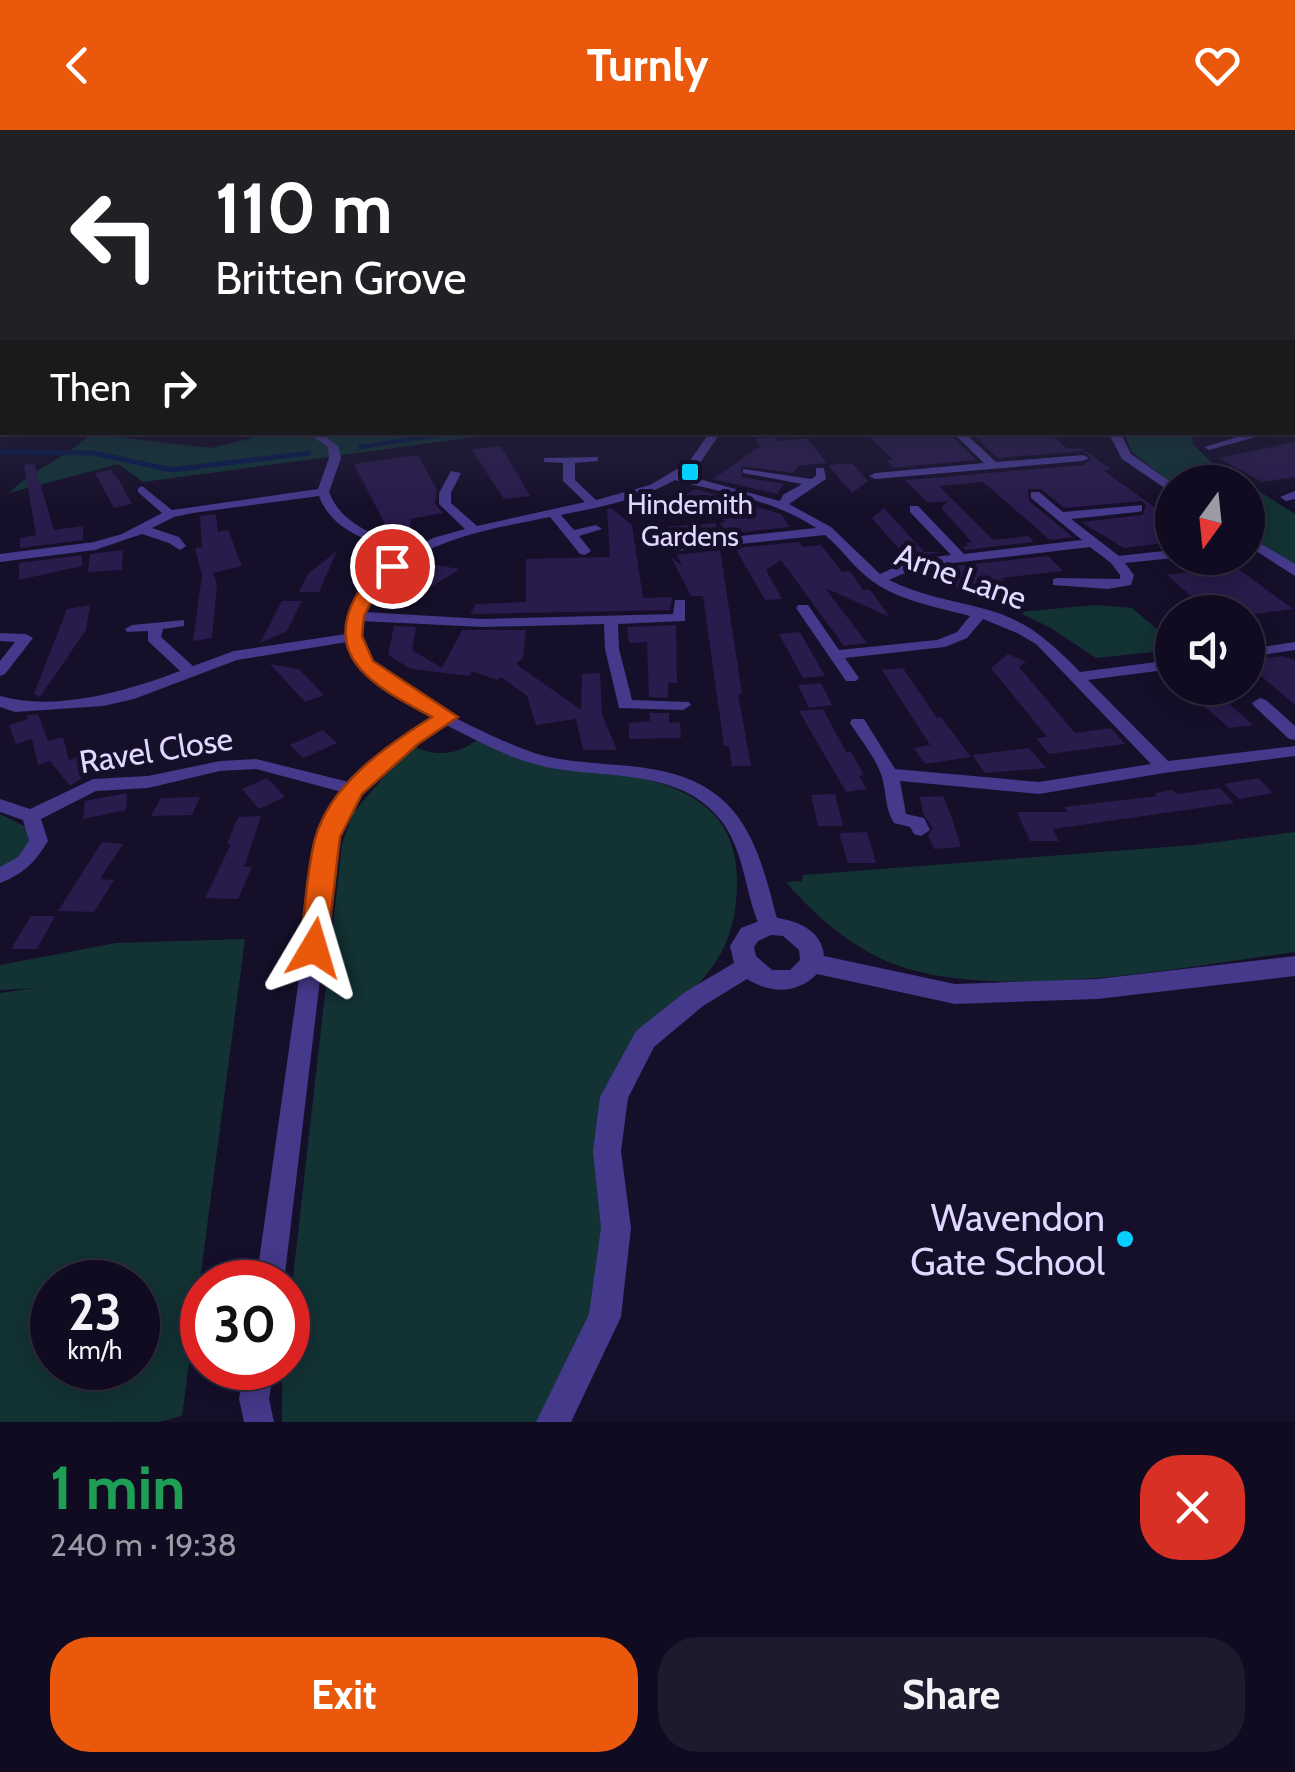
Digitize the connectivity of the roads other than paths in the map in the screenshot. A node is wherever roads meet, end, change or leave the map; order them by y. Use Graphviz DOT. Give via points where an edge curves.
graph roads {
  1 [pos="316,435"];
  2 [pos="716,435"];
  3 [pos="959,435"];
  4 [pos="1116,435"];
  5 [pos="1256,435"];
  6 [pos="1208,441"];
  7 [pos="1083,458"];
  8 [pos="594,459"];
  9 [pos="548,460"];
  10 [pos="570,462"];
  11 [pos="993,465"];
  12 [pos="820,470"];
  13 [pos="746,471"];
  14 [pos="675,476"];
  15 [pos="875,476"];
  16 [pos="1155,477"];
  17 [pos="472,482"];
  18 [pos="810,482"];
  19 [pos="142,490"];
  20 [pos="322,492"];
  21 [pos="1035,494"];
  22 [pos="594,505"];
  23 [pos="782,507"];
  24 [pos="1138,508"];
  25 [pos="914,509"];
  26 [pos="170,514"];
  27 [pos="554,514"];
  28 [pos="1063,516"];
  29 [pos="596,528"];
  30 [pos="141,529"];
  31 [pos="473,530"];
  32 [pos="828,531"];
  33 [pos="573,534"];
  34 [pos="1094,543"];
  35 [pos="180,546"];
  36 [pos="676,547"];
  37 [pos="586,551"];
  38 [pos="1265,551"];
  39 [pos="412,553"];
  40 [pos="1,554"];
  41 [pos="1155,556"];
  42 [pos="962,558"];
  43 [pos="1116,560"];
  44 [pos="1295,571"];
  45 [pos="879,580"];
  46 [pos="1058,582"];
  47 [pos="680,603"];
  48 [pos="802,608"];
  49 [pos="981,612"];
  50 [pos="355,616"];
  51 [pos="611,620"];
  52 [pos="179,623"];
  53 [pos="40,626"];
  54 [pos="156,627"];
  55 [pos="132,629"];
  56 [pos="0,636"];
  57 [pos="352,636"];
  58 [pos="26,638"];
  59 [pos="1295,646"];
  60 [pos="1265,650"];
  61 [pos="835,655"];
  62 [pos="1155,666"];
  63 [pos="0,671"];
  64 [pos="189,671"];
  65 [pos="1078,677"];
  66 [pos="851,678"];
  67 [pos="683,705"];
  68 [pos="1262,705"];
  69 [pos="5,708"];
  70 [pos="447,717"];
  71 [pos="858,723"];
  72 [pos="1295,735"];
  73 [pos="1295,752"];
  74 [pos="1164,767"];
  75 [pos="890,774"];
  76 [pos="352,790"];
  77 [pos="0,805"];
  78 [pos="32,816"];
  79 [pos="921,830"];
  80 [pos="0,876"];
  81 [pos="769,926"];
  82 [pos="812,963"];
  83 [pos="1295,966"];
  84 [pos="748,967"];
  85 [pos="273,1260"];
  86 [pos="255,1390"];
  87 [pos="260,1422"];
  88 [pos="553,1422"];
  1 -- 20 [label="street" via="335,455"];
  2 -- 14 [label="street"];
  3 -- 11 [label="street"];
  4 -- 16 [label="street" via="1126,456"];
  5 -- 6 [label="street"];
  7 -- 11 [label="street"];
  8 -- 10 [label="street"];
  9 -- 10 [label="street"];
  10 -- 22 [label="street" via="569,481"];
  11 -- 15 [label="street"];
  12 -- 18 [label="street" via="822,477"];
  13 -- 18 [label="street"];
  14 -- 22 [label="street"];
  14 -- 23 [label="street, Arne Lane"];
  17 -- 31 [label="street" via="454,477 445,493 446,504"];
  18 -- 23 [label="street"];
  19 -- 26 [label="street"];
  20 -- 26 [label="street"];
  20 -- 39 [label="street" via="332,514 355,530"];
  21 -- 28 [label="street"];
  22 -- 27 [label="street"];
  23 -- 32 [label="street, Arne Lane"];
  24 -- 28 [label="street"];
  25 -- 42 [label="street"];
  26 -- 30 [label="street"];
  27 -- 31 [label="street"];
  27 -- 33 [label="street"];
  28 -- 34 [label="street"];
  29 -- 33 [label="street"];
  30 -- 35 [label="street"];
  30 -- 40 [label="street" via="95,546"];
  31 -- 39 [label="street"];
  32 -- 36 [label="street"];
  32 -- 45 [label="street, Arne Lane"];
  33 -- 37 [label="street"];
  34 -- 42 [label="street"];
  34 -- 43 [label="street"];
  38 -- 44 [label="street"];
  39 -- 50 [label="street" via="374,580"];
  41 -- 43 [label="street"];
  42 -- 45 [label="street" via="916,564"];
  43 -- 46 [label="street" via="1126,582"];
  45 -- 49 [label="street, Arne Lane"];
  47 -- 51 [label="street" via="680,618"];
  48 -- 61 [label="street"];
  49 -- 61 [label="street" via="962,635 940,644"];
  49 -- 65 [label="street, Arne Lane" via="1021,627"];
  50 -- 51 [label="street" via="482,623"];
  50 -- 57 [label="street"];
  51 -- 67 [label="street" via="625,705"];
  52 -- 54 [label="street"];
  53 -- 58 [label="street"];
  54 -- 55 [label="street"];
  54 -- 64 [label="street" via="153,638"];
  56 -- 58 [label="street"];
  57 -- 64 [label="street" via="234,656"];
  57 -- 70 [label="street" via="365,664"];
  58 -- 63 [label="street"];
  59 -- 60 [label="street"];
  61 -- 66 [label="street"];
  62 -- 65 [label="street"];
  64 -- 69 [label="street" via="128,696"];
  65 -- 74 [label="street, Arne Lane"];
  68 -- 72 [label="street"];
  70 -- 76 [label="street"];
  70 -- 81 [label="street" via="541,760 640,769 704,795 736,827"];
  71 -- 75 [label="street"];
  73 -- 74 [label="street"];
  74 -- 75 [label="street" via="1039,788"];
  75 -- 79 [label="street" via="895,810"];
  76 -- 78 [label="street, Ravel Close" via="256,764 220,766 148,782 93,785"];
  76 -- 85 [label="street" via="328,837"];
  77 -- 78 [label="street"];
  78 -- 80 [label="street" via="39,841 25,862"];
  81 -- 82 [label="street" via="806,939"];
  81 -- 84 [label="street" via="744,941"];
  82 -- 83 [label="street" via="956,994 1097,989"];
  82 -- 84 [label="street" via="790,980 766,979"];
  84 -- 88 [label="street" via="645,1039 614,1098 608,1150 616,1228 605,1316"];
  86 -- 87 [label="street"];
}
